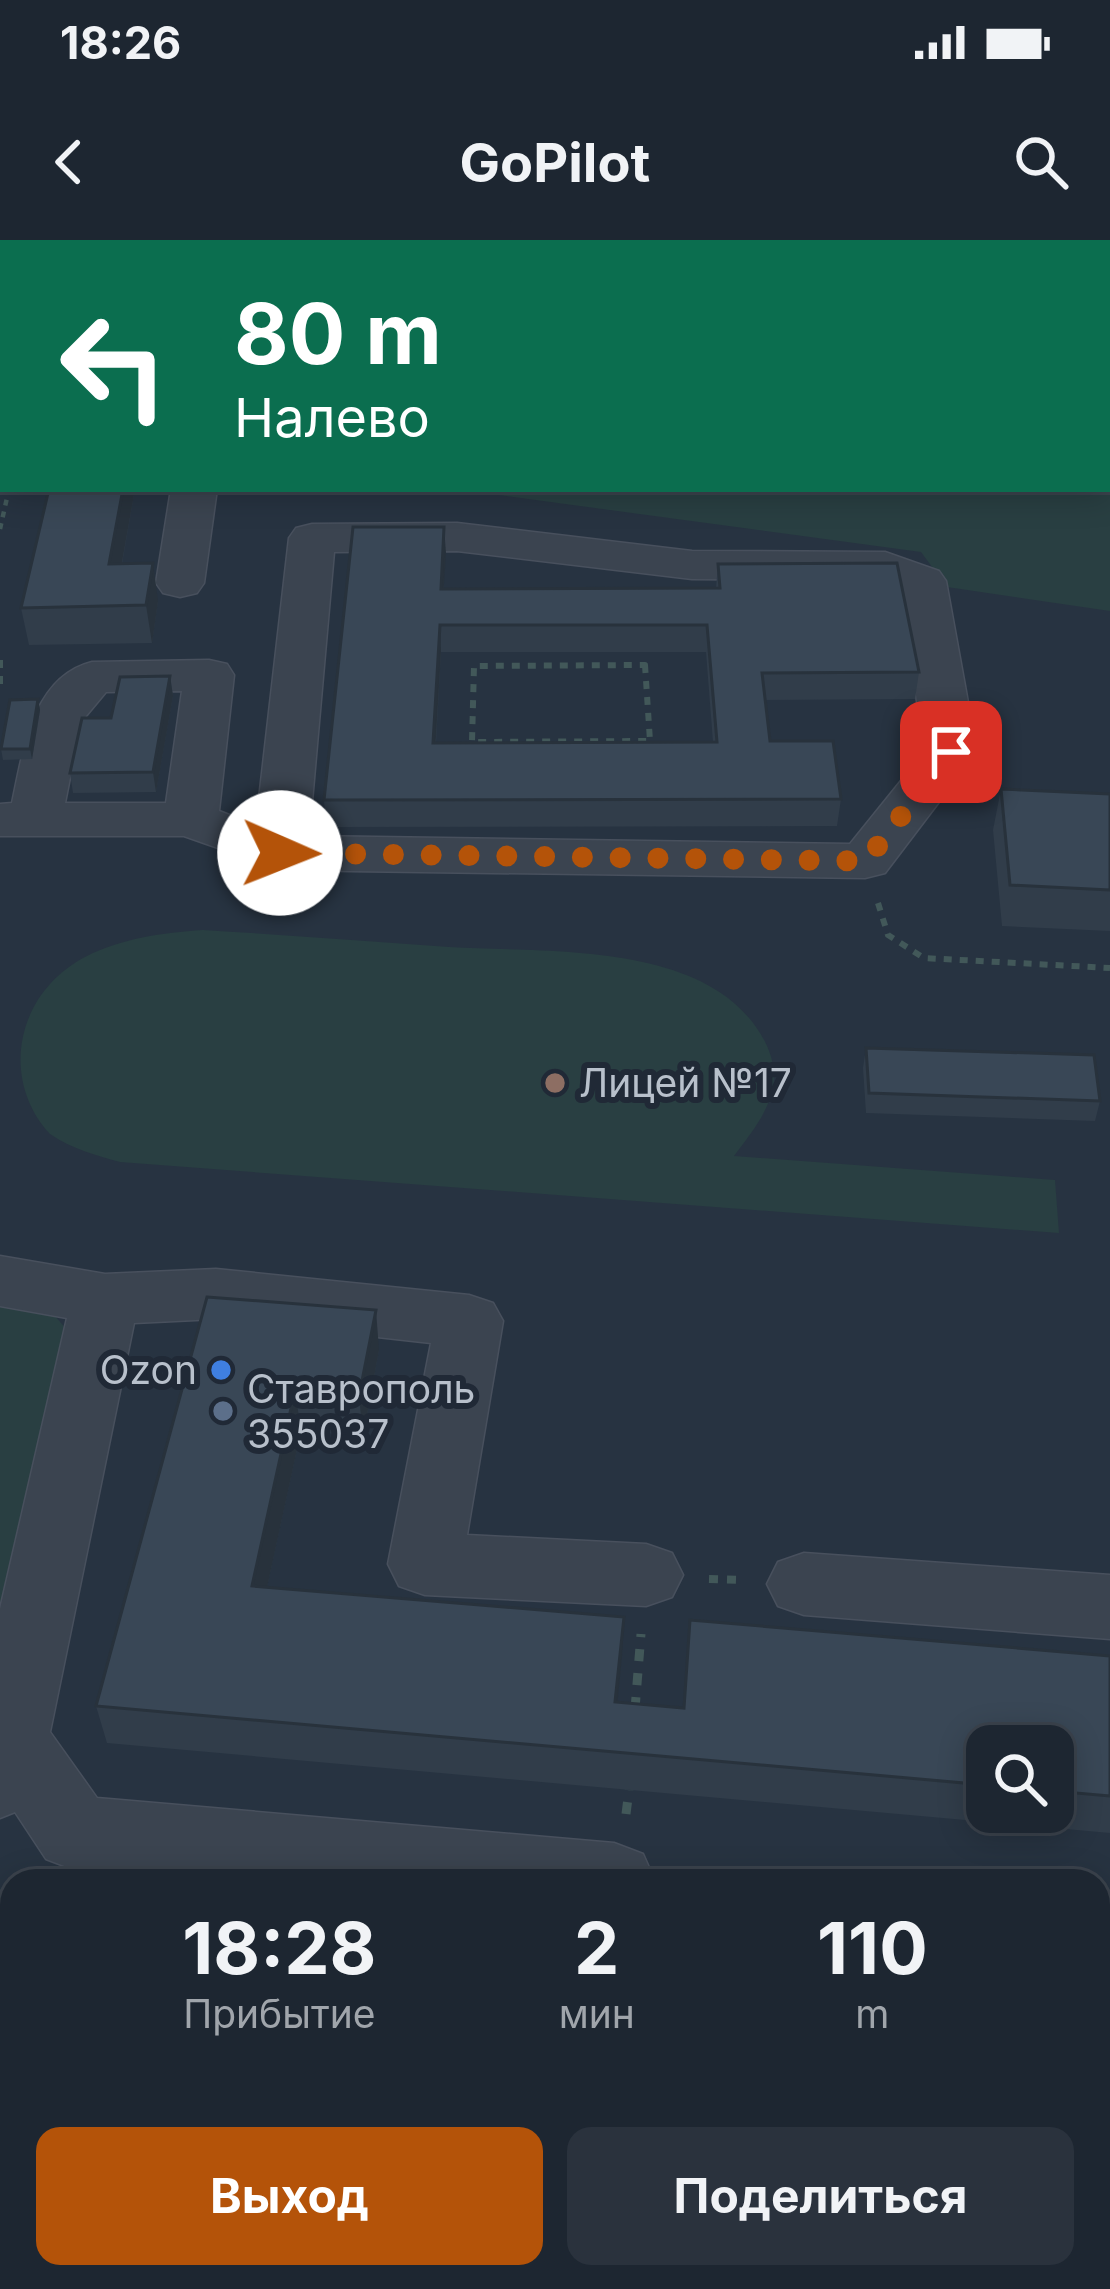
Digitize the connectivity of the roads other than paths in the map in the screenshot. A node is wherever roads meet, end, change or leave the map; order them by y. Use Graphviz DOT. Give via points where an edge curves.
graph roads {
  1 [pos="194,492"];
  2 [pos="180,583"];
  3 [pos="191,819"];
  4 [pos="18,820"];
  5 [pos="280,853"];
  6 [pos="0,1281"];
  7 [pos="105,1299"];
  8 [pos="646,1575"];
  9 [pos="804,1584"];
  10 [pos="1110,1607"];
  11 [pos="5,1761"];
  12 [pos="479,1869"];
  1 -- 2 [label="lane"];
  3 -- 4 [label="lane"];
  3 -- 4 [label="lane" via="209,675 92,677 56,718"];
  3 -- 5 [label="lane"];
  5 -- 5 [label="lane" via="866,861 951,752 922,581 885,566 692,565 457,537 312,538"];
  6 -- 7 [label="lane"];
  7 -- 8 [label="lane" via="216,1294 469,1321 425,1564"];
  7 -- 11 [label="lane"];
  9 -- 10 [label="lane"];
  11 -- 12 [label="lane" via="75,1833"];
}
